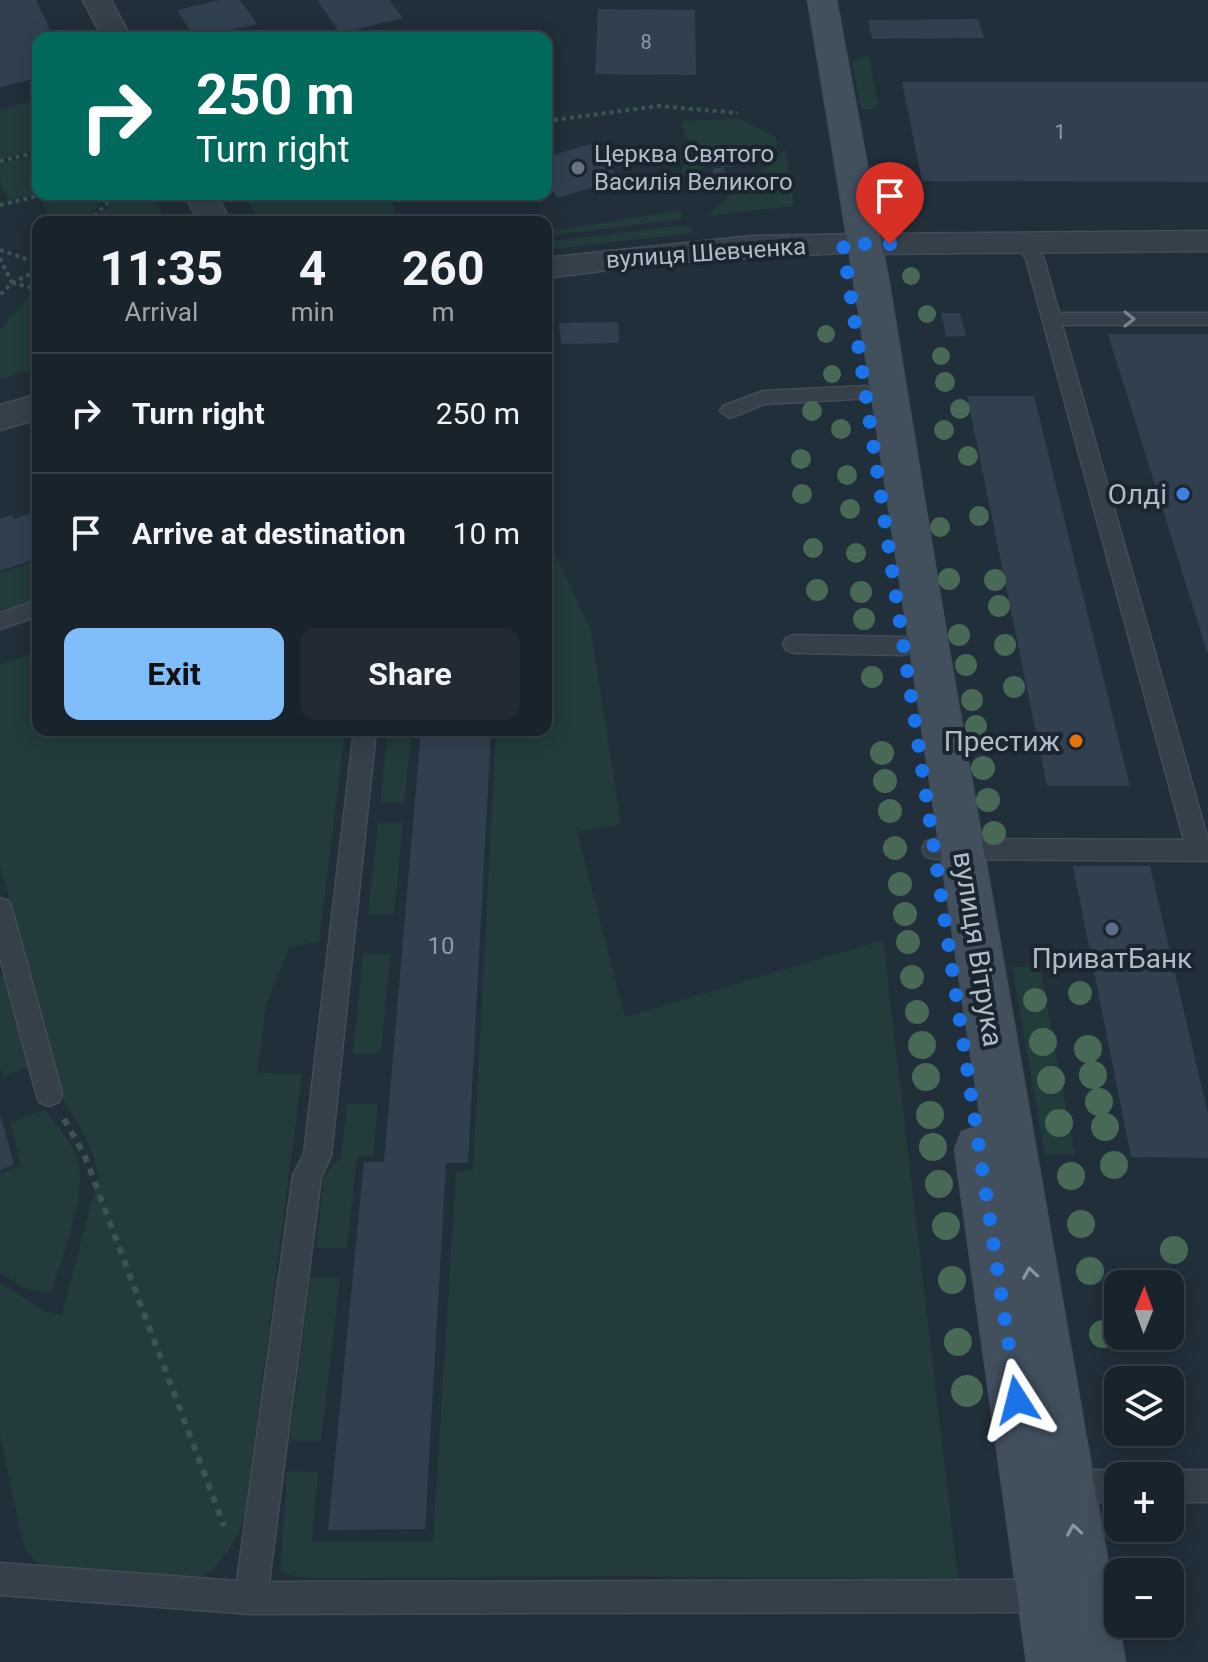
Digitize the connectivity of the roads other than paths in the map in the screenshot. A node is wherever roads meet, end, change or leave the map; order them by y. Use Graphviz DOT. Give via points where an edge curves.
graph roads {
  1 [pos="97,0"];
  2 [pos="804,0"];
  3 [pos="822,0"];
  4 [pos="114,32"];
  5 [pos="1208,241"];
  6 [pos="1024,242"];
  7 [pos="854,244"];
  8 [pos="552,267"];
  9 [pos="1051,319"];
  10 [pos="1208,319"];
  11 [pos="866,393"];
  12 [pos="32,408"];
  13 [pos="730,411"];
  14 [pos="0,418"];
  15 [pos="32,610"];
  16 [pos="0,621"];
  17 [pos="794,644"];
  18 [pos="904,646"];
  19 [pos="364,736"];
  20 [pos="948,848"];
  21 [pos="1203,851"];
  22 [pos="0,909"];
  23 [pos="49,1093"];
  24 [pos="1104,1486"];
  25 [pos="1184,1486"];
  26 [pos="1208,1486"];
  27 [pos="1049,1487"];
  28 [pos="0,1579"];
  29 [pos="1066,1596"];
  30 [pos="251,1598"];
  31 [pos="1057,1662"];
  32 [pos="1095,1662"];
  1 -- 4 [label="street"];
  2 -- 7 [label="main road, вулиця Вітрука"];
  3 -- 7 [label="main road, вулиця Вітрука"];
  5 -- 6 [label="street, вулиця Шевченка"];
  6 -- 7 [label="street, вулиця Шевченка"];
  6 -- 9 [label="lane" via="1035,259"];
  7 -- 8 [label="street, вулиця Шевченка" via="693,251"];
  7 -- 11 [label="main road, вулиця Вітрука"];
  7 -- 20 [label="main road, вулиця Вітрука"];
  9 -- 10 [label="lane, one-way"];
  9 -- 21 [label="lane"];
  11 -- 13 [label="lane" via="763,398"];
  11 -- 18 [label="main road, вулиця Вітрука"];
  12 -- 14 [label="street"];
  15 -- 16 [label="lane"];
  17 -- 18 [label="lane"];
  18 -- 20 [label="main road, вулиця Вітрука"];
  19 -- 30 [label="lane" via="317,1156 307,1175"];
  20 -- 21 [label="lane"];
  20 -- 27 [label="main road, вулиця Вітрука"];
  22 -- 23 [label="lane"];
  24 -- 27 [label="lane"];
  25 -- 26 [label="lane"];
  27 -- 29 [label="main road, вулиця Вітрука"];
  28 -- 30 [label="lane"];
  29 -- 30 [label="lane"];
  29 -- 31 [label="main road, вулиця Вітрука"];
  29 -- 32 [label="main road, вулиця Вітрука"];
}
